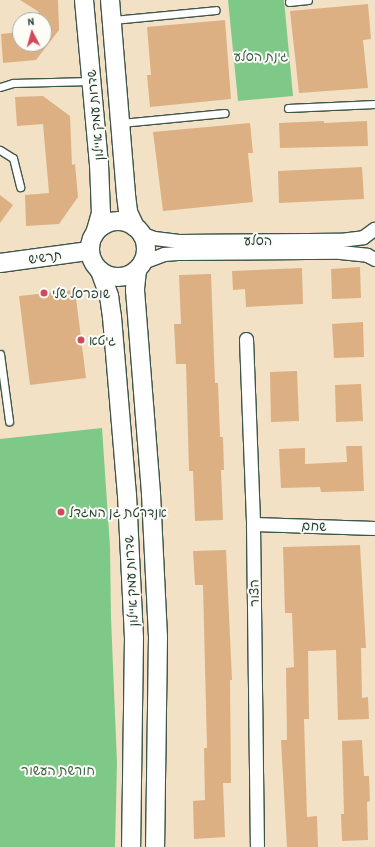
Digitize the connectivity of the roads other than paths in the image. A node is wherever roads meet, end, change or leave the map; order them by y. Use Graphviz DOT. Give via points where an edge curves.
graph roads {
  1 [pos="84,0"];
  2 [pos="110,0"];
  3 [pos="308,0"];
  4 [pos="289,2"];
  5 [pos="216,10"];
  6 [pos="111,20"];
  7 [pos="92,81"];
  8 [pos="0,87"];
  9 [pos="375,104"];
  10 [pos="288,108"];
  11 [pos="225,113"];
  12 [pos="121,123"];
  13 [pos="0,150"];
  14 [pos="20,187"];
  15 [pos="375,229"];
  16 [pos="96,230"];
  17 [pos="138,230"];
  18 [pos="89,251"];
  19 [pos="375,260"];
  20 [pos="0,263"];
  21 [pos="140,266"];
  22 [pos="100,271"];
  23 [pos="246,339"];
  24 [pos="0,354"];
  25 [pos="9,421"];
  26 [pos="253,524"];
  27 [pos="375,528"];
  28 [pos="131,847"];
  29 [pos="155,847"];
  30 [pos="257,847"];
  1 -- 7 [label="main road, שדרות עמק איילון"];
  2 -- 6 [label="main road, שדרות עמק איילון"];
  3 -- 4 [label="lane"];
  5 -- 6 [label="lane"];
  6 -- 12 [label="main road, שדרות עמק איילון"];
  7 -- 8 [label="lane" via="13,83"];
  7 -- 16 [label="main road, שדרות עמק איילון" via="101,196 101,213"];
  9 -- 10 [label="lane"];
  11 -- 12 [label="lane"];
  12 -- 17 [label="main road, שדרות עמק איילון" via="128,212"];
  13 -- 14 [label="lane" via="13,158"];
  15 -- 17 [label="street, הסלע" via="363,237 340,240 165,240"];
  15 -- 19 [label="street" via="368,242 370,254"];
  16 -- 17 [label="main road" via="104,224 121,221"];
  16 -- 18 [label="main road" via="91,238"];
  17 -- 21 [label="main road" via="144,239 146,249"];
  18 -- 20 [label="main road, תרשיש"];
  18 -- 22 [label="main road"];
  19 -- 21 [label="street, הסלע" via="367,255 340,252 185,253 164,254"];
  21 -- 22 [label="main road" via="128,276 119,278"];
  21 -- 29 [label="main road, שדרות עמק איילון" via="135,290 152,494 158,637"];
  22 -- 28 [label="main road, שדרות עמק איילון" via="109,296 112,317 127,495 134,638"];
  23 -- 26 [label="street, הצור"];
  24 -- 25 [label="lane"];
  26 -- 27 [label="street, שחם"];
  26 -- 30 [label="street, הצור"];
}
